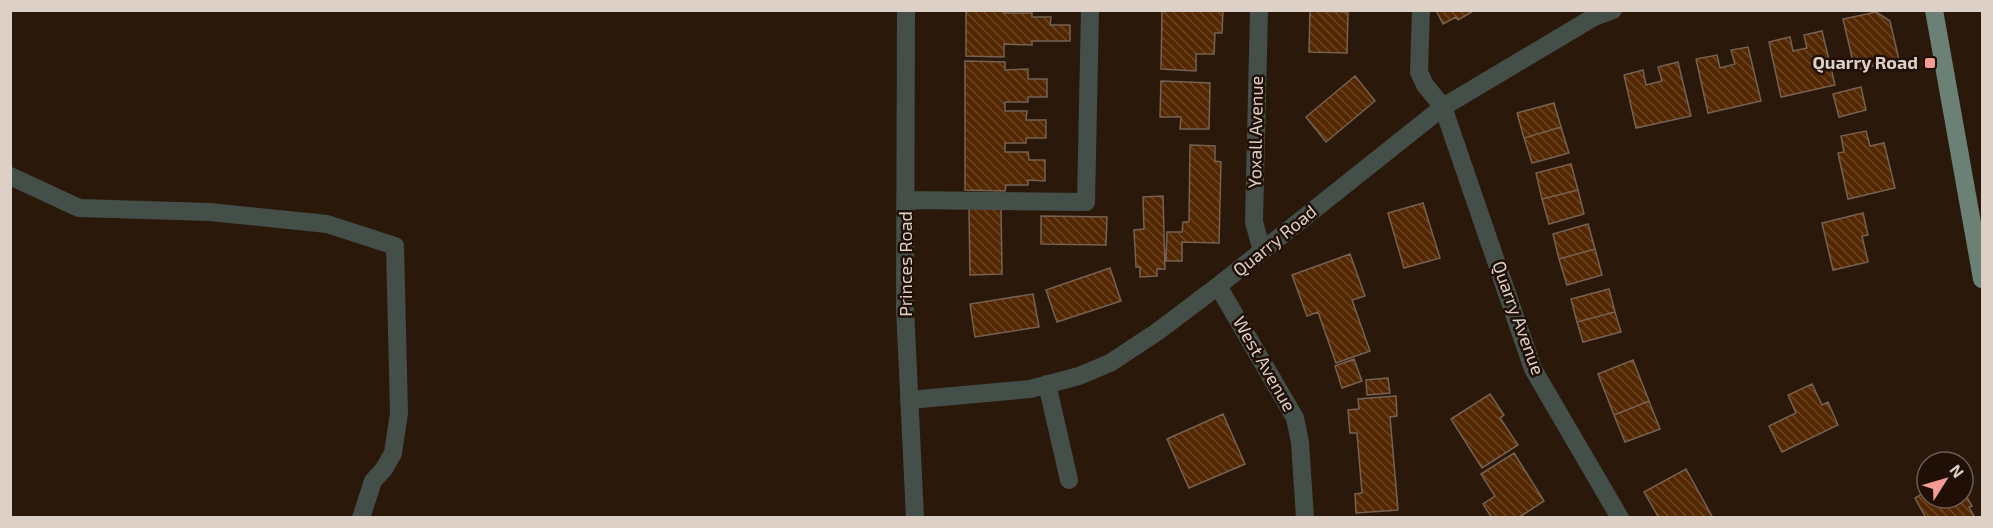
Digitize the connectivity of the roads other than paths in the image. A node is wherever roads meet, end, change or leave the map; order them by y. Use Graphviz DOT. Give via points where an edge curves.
graph roads {
  1 [pos="906,10"];
  2 [pos="1090,10"];
  3 [pos="1258,10"];
  4 [pos="1421,10"];
  5 [pos="1614,10"];
  6 [pos="1934,10"];
  7 [pos="1443,107"];
  8 [pos="10,176"];
  9 [pos="906,200"];
  10 [pos="1262,251"];
  11 [pos="1981,261"];
  12 [pos="1983,279"];
  13 [pos="1218,286"];
  14 [pos="1047,384"];
  15 [pos="909,400"];
  16 [pos="1069,480"];
  17 [pos="361,518"];
  18 [pos="915,518"];
  19 [pos="1305,518"];
  20 [pos="1620,518"];
  1 -- 9 [label="street, Princes Road"];
  2 -- 9 [label="street" via="1086,202"];
  3 -- 10 [label="street, Yoxall Avenue" via="1254,222"];
  4 -- 7 [label="street, Quarry Avenue" via="1419,72"];
  5 -- 7 [label="street, Quarry Road" via="1594,17"];
  6 -- 11 [label="main road"];
  7 -- 10 [label="street, Quarry Road"];
  7 -- 20 [label="street, Quarry Avenue" via="1533,369"];
  8 -- 17 [label="street" via="78,208 210,212 327,225 395,246 399,413 393,453 373,481"];
  9 -- 15 [label="street, Princes Road"];
  10 -- 13 [label="street, Quarry Road"];
  11 -- 12 [label="main road"];
  13 -- 14 [label="street, Quarry Road" via="1110,363"];
  13 -- 19 [label="street, West Avenue" via="1295,418"];
  14 -- 15 [label="street, Quarry Road"];
  14 -- 16 [label="street"];
  15 -- 18 [label="street, Princes Road"];
}
